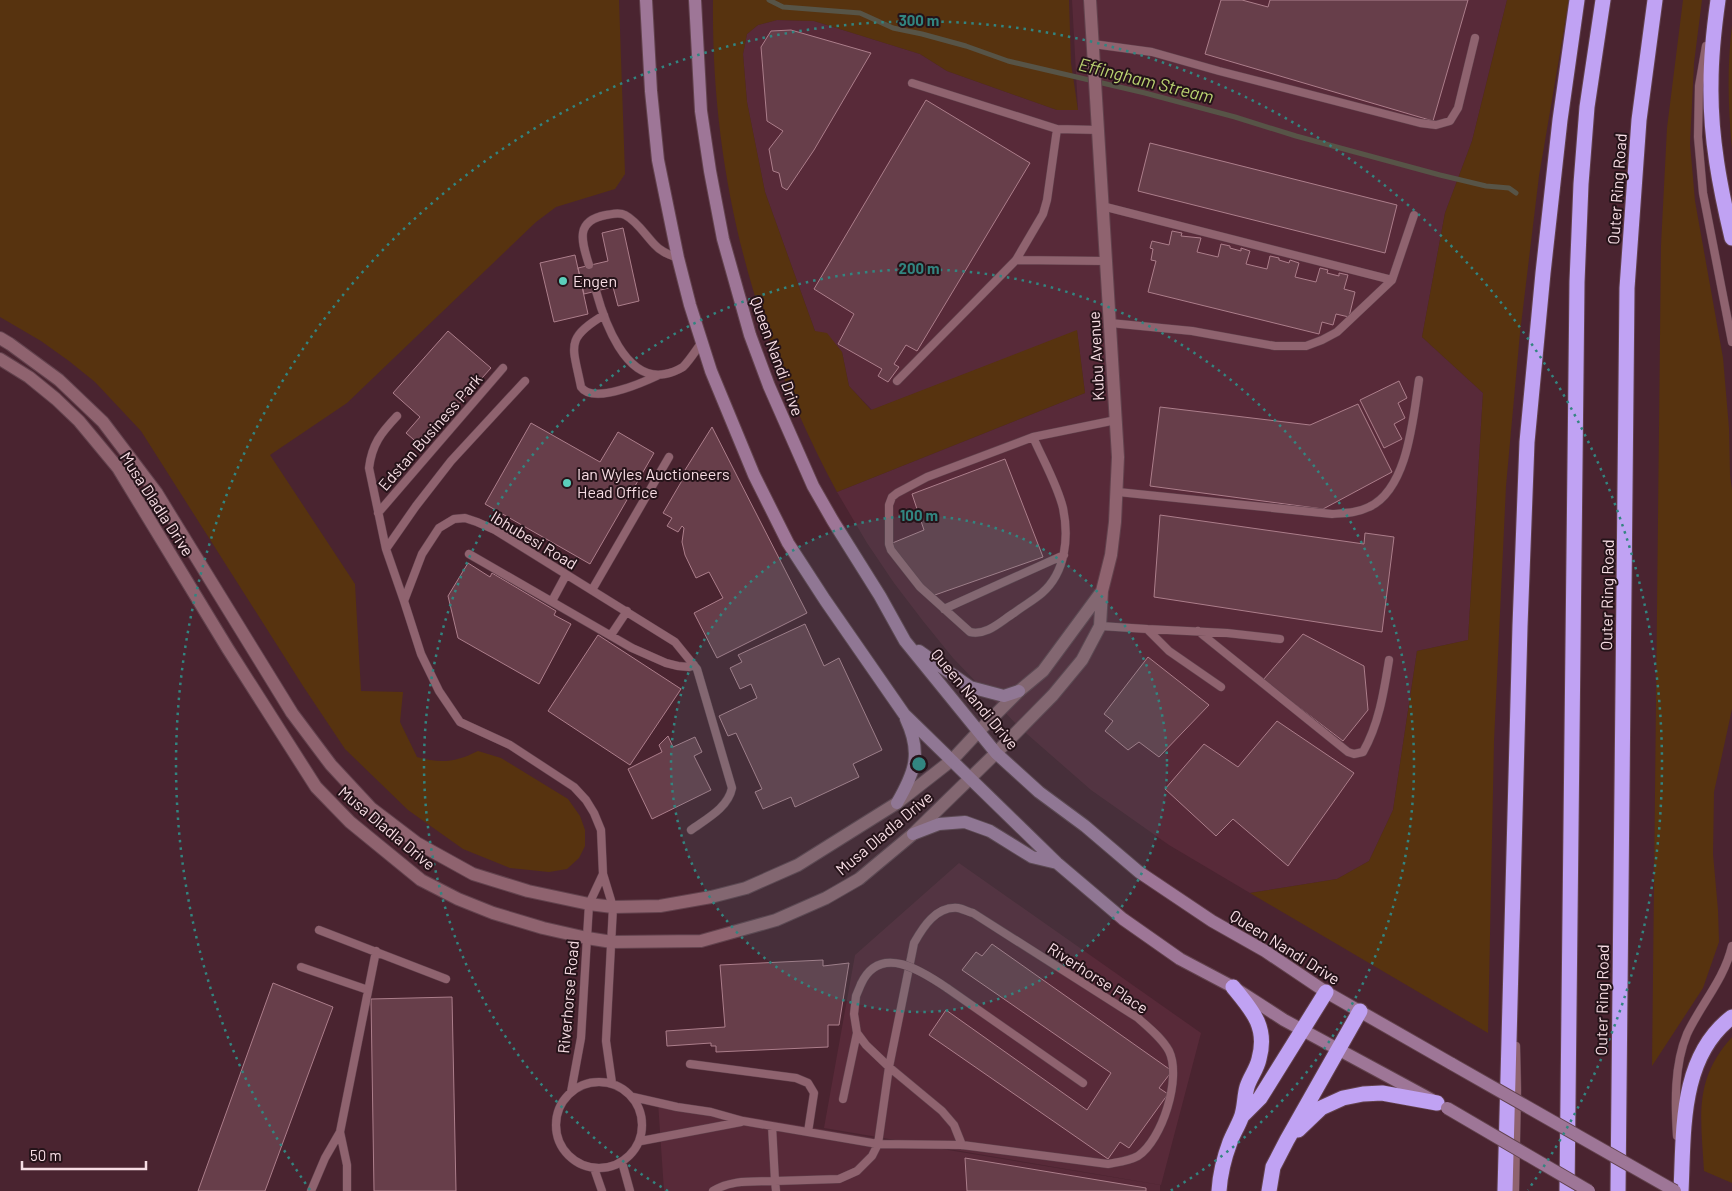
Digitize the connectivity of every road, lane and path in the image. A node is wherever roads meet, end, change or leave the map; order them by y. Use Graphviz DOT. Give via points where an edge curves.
graph roads {
  1 [pos="646,0"];
  2 [pos="695,0"];
  3 [pos="1090,0"];
  4 [pos="1577,0"];
  5 [pos="1603,0"];
  6 [pos="1655,0"];
  7 [pos="1717,0"];
  8 [pos="1475,38"];
  9 [pos="1093,44"];
  10 [pos="912,83"];
  11 [pos="1098,124"];
  12 [pos="1057,129"];
  13 [pos="1102,206"];
  14 [pos="1414,215"];
  15 [pos="1732,238"];
  16 [pos="678,258"];
  17 [pos="1016,260"];
  18 [pos="1106,261"];
  19 [pos="589,265"];
  20 [pos="1392,280"];
  21 [pos="596,291"];
  22 [pos="604,315"];
  23 [pos="1110,323"];
  24 [pos="0,338"];
  25 [pos="702,342"];
  26 [pos="1732,342"];
  27 [pos="0,359"];
  28 [pos="503,368"];
  29 [pos="660,375"];
  30 [pos="1419,380"];
  31 [pos="525,381"];
  32 [pos="897,381"];
  33 [pos="397,416"];
  34 [pos="1116,420"];
  35 [pos="1033,437"];
  36 [pos="669,457"];
  37 [pos="1118,492"];
  38 [pos="378,513"];
  39 [pos="386,550"];
  40 [pos="469,554"];
  41 [pos="1064,555"];
  42 [pos="566,575"];
  43 [pos="592,590"];
  44 [pos="1102,591"];
  45 [pos="404,601"];
  46 [pos="552,601"];
  47 [pos="944,609"];
  48 [pos="627,611"];
  49 [pos="1100,626"];
  50 [pos="1147,629"];
  51 [pos="1198,631"];
  52 [pos="611,635"];
  53 [pos="1280,639"];
  54 [pos="905,641"];
  55 [pos="1390,660"];
  56 [pos="694,665"];
  57 [pos="1220,687"];
  58 [pos="1019,691"];
  59 [pos="904,714"];
  60 [pos="979,731"];
  61 [pos="996,753"];
  62 [pos="952,760"];
  63 [pos="971,778"];
  64 [pos="897,803"];
  65 [pos="691,830"];
  66 [pos="913,834"];
  67 [pos="1057,863"];
  68 [pos="603,874"];
  69 [pos="589,904"];
  70 [pos="613,907"];
  71 [pos="319,930"];
  72 [pos="587,938"];
  73 [pos="1512,940"];
  74 [pos="612,942"];
  75 [pos="1732,946"];
  76 [pos="376,952"];
  77 [pos="301,967"];
  78 [pos="1728,970"];
  79 [pos="446,979"];
  80 [pos="1232,987"];
  81 [pos="368,990"];
  82 [pos="1326,992"];
  83 [pos="1360,1011"];
  84 [pos="1732,1017"];
  85 [pos="1301,1030"];
  86 [pos="857,1033"];
  87 [pos="1338,1048"];
  88 [pos="690,1064"];
  89 [pos="890,1067"];
  90 [pos="612,1083"];
  91 [pos="1083,1083"];
  92 [pos="571,1092"];
  93 [pos="633,1097"];
  94 [pos="842,1099"];
  95 [pos="1442,1105"];
  96 [pos="1242,1116"];
  97 [pos="743,1122"];
  98 [pos="772,1126"];
  99 [pos="340,1132"];
  100 [pos="808,1132"];
  101 [pos="1287,1140"];
  102 [pos="640,1141"];
  103 [pos="878,1144"];
  104 [pos="962,1144"];
  105 [pos="622,1162"];
  106 [pos="594,1168"];
  107 [pos="775,1181"];
  108 [pos="745,1182"];
  109 [pos="311,1191"];
  110 [pos="347,1191"];
  111 [pos="602,1191"];
  112 [pos="630,1191"];
  113 [pos="713,1191"];
  114 [pos="745,1191"];
  115 [pos="776,1191"];
  116 [pos="1219,1191"];
  117 [pos="1269,1191"];
  118 [pos="1505,1191"];
  119 [pos="1515,1191"];
  120 [pos="1567,1191"];
  121 [pos="1589,1191"];
  122 [pos="1618,1191"];
  123 [pos="1679,1191"];
  1 -- 16 [label="main road" via="654,133"];
  2 -- 54 [label="main road, Queen Nandi Drive" via="701,111 710,171 724,239 750,335 813,486"];
  3 -- 9 [label="street"];
  4 -- 73 [label="highway" via="1543,273 1528,442"];
  5 -- 120 [label="highway, Outer Ring Road" via="1587,107 1577,282"];
  6 -- 122 [label="highway, Outer Ring Road" via="1639,120 1627,288"];
  7 -- 15 [label="highway" via="1710,84 1721,190"];
  7 -- 26 [label="lane" via="1699,86 1698,137 1703,193"];
  8 -- 9 [label="lane" via="1458,108 1450,121 1436,125 1152,52"];
  9 -- 11 [label="street, Kubu Avenue"];
  10 -- 12 [label="lane"];
  11 -- 12 [label="lane"];
  11 -- 13 [label="street, Kubu Avenue"];
  12 -- 17 [label="lane" via="1047,200"];
  13 -- 18 [label="street, Kubu Avenue"];
  13 -- 20 [label="lane"];
  14 -- 20 [label="lane"];
  16 -- 19 [label="lane" via="656,247 632,220 619,213 602,216 586,224 581,238"];
  16 -- 25 [label="main road"];
  17 -- 18 [label="lane"];
  17 -- 32 [label="lane"];
  18 -- 23 [label="street, Kubu Avenue"];
  20 -- 23 [label="lane" via="1337,332 1306,346 1275,346 1192,331"];
  21 -- 22 [label="lane"];
  22 -- 29 [label="lane" via="618,346 632,363"];
  22 -- 29 [label="lane" via="582,330 575,341 574,354 581,387 590,394 603,394 634,387"];
  23 -- 34 [label="street, Kubu Avenue"];
  24 -- 69 [label="street, Musa Dladla Drive" via="59,380 103,422 156,492 292,713 330,765 371,808 416,843 473,874 528,891"];
  25 -- 29 [label="lane" via="682,367"];
  25 -- 59 [label="main road" via="721,400 788,543"];
  27 -- 72 [label="street, Musa Dladla Drive" via="56,399 118,468 289,746 331,804 421,880 458,899 543,928"];
  28 -- 38 [label="lane, Edstan Business Park"];
  30 -- 37 [label="lane" via="1412,426 1398,477 1371,507 1358,512 1332,514"];
  31 -- 39 [label="lane" via="451,461"];
  33 -- 38 [label="lane, Edstan Business Park" via="375,444 370,457 369,468"];
  34 -- 35 [label="lane"];
  34 -- 37 [label="street, Kubu Avenue"];
  35 -- 41 [label="lane" via="1062,507"];
  35 -- 47 [label="lane" via="927,477 892,497 889,505 891,550 920,587"];
  36 -- 43 [label="lane"];
  37 -- 44 [label="street, Kubu Avenue" via="1111,555"];
  38 -- 39 [label="lane, Edstan Business Park"];
  39 -- 45 [label="lane, Edstan Business Park"];
  40 -- 46 [label="lane"];
  41 -- 47 [label="lane"];
  41 -- 47 [label="lane" via="1059,572 1043,593 990,629 970,632"];
  42 -- 43 [label="lane, Ibhubesi Road"];
  42 -- 45 [label="lane, Ibhubesi Road" via="495,530 465,518 454,519 432,536"];
  42 -- 46 [label="lane"];
  43 -- 48 [label="lane, Ibhubesi Road"];
  44 -- 49 [label="street, Kubu Avenue"];
  44 -- 58 [label="street, Kubu Avenue" via="1043,671"];
  45 -- 68 [label="lane" via="421,654 439,691 460,722 510,745 574,787 586,800 601,830"];
  46 -- 52 [label="lane"];
  48 -- 52 [label="lane"];
  48 -- 56 [label="lane, Ibhubesi Road" via="675,642"];
  49 -- 50 [label="lane"];
  49 -- 61 [label="street, Kubu Avenue" via="1082,660"];
  50 -- 51 [label="lane"];
  50 -- 57 [label="lane" via="1169,651"];
  51 -- 53 [label="lane"];
  51 -- 55 [label="lane" via="1354,754 1363,752 1370,740"];
  52 -- 56 [label="lane" via="666,663"];
  54 -- 58 [label="main road" via="970,687 1004,696"];
  54 -- 60 [label="main road, Queen Nandi Drive"];
  56 -- 65 [label="lane, Ibhubesi Road" via="704,688 732,788 722,806"];
  58 -- 60 [label="street, Kubu Avenue"];
  59 -- 62 [label="main road"];
  59 -- 64 [label="main road" via="912,733 915,760 910,780"];
  60 -- 61 [label="main road, Queen Nandi Drive"];
  60 -- 62 [label="street, Musa Dladla Drive"];
  61 -- 63 [label="street, Musa Dladla Drive"];
  61 -- 82 [label="main road, Queen Nandi Drive" via="1139,872"];
  62 -- 63 [label="main road"];
  62 -- 64 [label="street, Musa Dladla Drive"];
  63 -- 66 [label="street, Musa Dladla Drive"];
  63 -- 67 [label="main road"];
  64 -- 70 [label="street, Musa Dladla Drive" via="798,865 746,888 660,906"];
  66 -- 67 [label="main road" via="939,824 965,822 990,831 1032,857"];
  66 -- 74 [label="street, Musa Dladla Drive" via="859,879 776,920 701,940"];
  67 -- 80 [label="main road" via="1123,919 1180,959"];
  68 -- 69 [label="lane"];
  68 -- 70 [label="lane"];
  69 -- 70 [label="street, Musa Dladla Drive"];
  69 -- 72 [label="lane, Riverhorse Road"];
  70 -- 74 [label="lane"];
  71 -- 76 [label="lane"];
  72 -- 74 [label="street, Musa Dladla Drive"];
  72 -- 92 [label="lane, Riverhorse Road" via="581,1038"];
  73 -- 118 [label="highway"];
  73 -- 119 [label="lane" via="1517,1090"];
  74 -- 90 [label="lane" via="606,1041"];
  75 -- 78 [label="lane"];
  76 -- 79 [label="lane"];
  76 -- 81 [label="lane"];
  77 -- 81 [label="lane"];
  78 -- 123 [label="lane" via="1687,1035 1680,1060 1676,1120"];
  80 -- 85 [label="main road"];
  80 -- 96 [label="highway" via="1258,1020 1262,1042 1259,1060 1247,1087"];
  81 -- 99 [label="lane"];
  82 -- 83 [label="main road, Queen Nandi Drive"];
  82 -- 85 [label="highway"];
  83 -- 87 [label="highway"];
  83 -- 123 [label="main road, Queen Nandi Drive, bridge"];
  84 -- 123 [label="highway" via="1713,1034 1686,1098"];
  85 -- 87 [label="main road"];
  85 -- 96 [label="highway" via="1260,1098"];
  86 -- 89 [label="lane"];
  86 -- 91 [label="lane, bridge" via="856,996 869,971 890,963 901,964 919,969"];
  86 -- 94 [label="lane"];
  87 -- 95 [label="main road"];
  87 -- 101 [label="highway"];
  88 -- 100 [label="lane" via="804,1080 814,1093"];
  89 -- 103 [label="lane, Riverhorse Place"];
  89 -- 104 [label="lane" via="942,1111 954,1125"];
  89 -- 104 [label="lane, Riverhorse Place" via="914,943 935,915 958,908 973,913 1138,1018 1161,1039 1169,1052 1173,1064 1172,1093 1154,1140 1137,1156 1108,1164"];
  90 -- 92 [label="lane" via="584,1084"];
  90 -- 93 [label="lane"];
  92 -- 106 [label="lane, Riverhorse Road" via="562,1102 557,1116 560,1144 568,1156"];
  93 -- 97 [label="lane, Riverhorse Place" via="711,1112"];
  93 -- 102 [label="lane" via="642,1112 644,1127"];
  95 -- 101 [label="highway" via="1382,1093 1343,1098 1321,1108"];
  95 -- 121 [label="main road, bridge"];
  96 -- 116 [label="highway" via="1230,1142"];
  97 -- 98 [label="lane, Riverhorse Place"];
  97 -- 102 [label="lane, Riverhorse Place"];
  98 -- 100 [label="lane, Riverhorse Place"];
  98 -- 107 [label="lane"];
  99 -- 109 [label="lane"];
  99 -- 110 [label="lane" via="347,1165"];
  100 -- 103 [label="lane, Riverhorse Place"];
  101 -- 117 [label="highway" via="1274,1167"];
  102 -- 105 [label="lane"];
  103 -- 104 [label="lane, Riverhorse Place"];
  103 -- 107 [label="lane" via="866,1163 847,1176 830,1180"];
  105 -- 106 [label="lane" via="608,1168"];
  105 -- 112 [label="lane"];
  106 -- 111 [label="lane"];
  107 -- 108 [label="lane"];
  107 -- 115 [label="lane"];
  108 -- 113 [label="lane" via="725,1184"];
  108 -- 114 [label="lane"];
}
